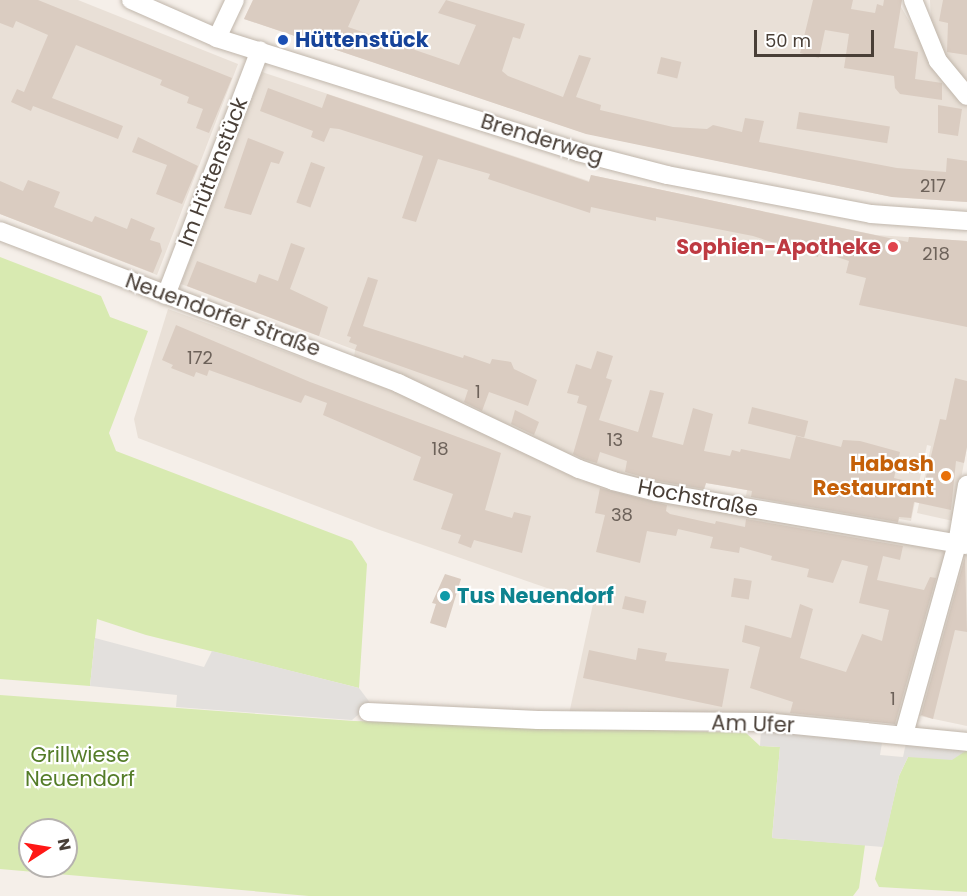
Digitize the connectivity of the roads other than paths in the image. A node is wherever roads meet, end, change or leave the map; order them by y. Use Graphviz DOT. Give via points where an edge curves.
graph roads {
  1 [pos="131,0"];
  2 [pos="235,0"];
  3 [pos="913,0"];
  4 [pos="217,38"];
  5 [pos="260,50"];
  6 [pos="967,96"];
  7 [pos="967,221"];
  8 [pos="0,231"];
  9 [pos="166,295"];
  10 [pos="443,404"];
  11 [pos="967,485"];
  12 [pos="962,544"];
  13 [pos="368,712"];
  14 [pos="904,734"];
  15 [pos="967,742"];
  1 -- 4 [label="street, Brenderweg"];
  2 -- 4 [label="street"];
  3 -- 6 [label="street" via="938,61"];
  4 -- 5 [label="street, Brenderweg"];
  5 -- 7 [label="street, Brenderweg" via="578,152 667,175 871,214"];
  5 -- 9 [label="street, Im Hüttenstück"];
  8 -- 9 [label="street, Neuendorfer Straße"];
  9 -- 10 [label="street, Neuendorfer Straße" via="318,350"];
  10 -- 12 [label="street, Hochstraße" via="579,469 613,481 656,492"];
  11 -- 12 [label="street"];
  12 -- 14 [label="street"];
  13 -- 14 [label="street, Am Ufer" via="538,720 764,722"];
  14 -- 15 [label="street, Am Ufer"];
}
